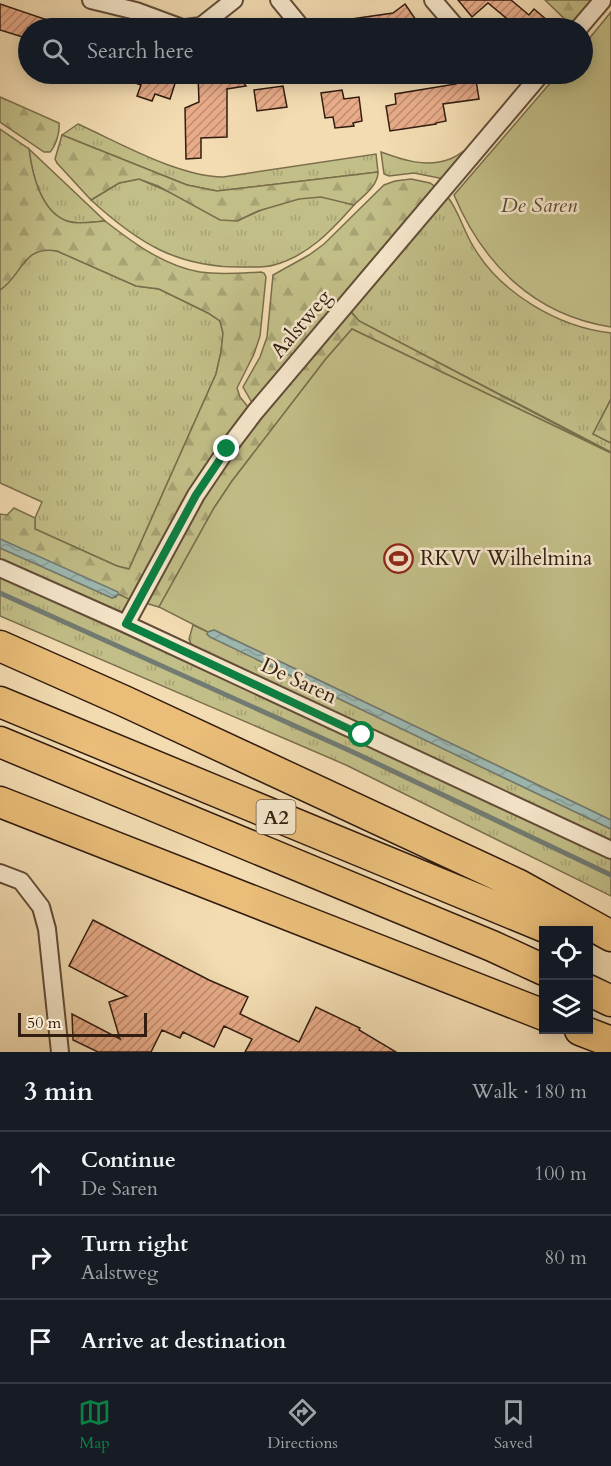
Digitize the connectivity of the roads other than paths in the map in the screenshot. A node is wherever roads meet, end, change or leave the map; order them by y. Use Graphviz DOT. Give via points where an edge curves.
graph roads {
  1 [pos="91,0"];
  2 [pos="234,0"];
  3 [pos="279,0"];
  4 [pos="433,0"];
  5 [pos="602,1"];
  6 [pos="156,18"];
  7 [pos="211,18"];
  8 [pos="294,18"];
  9 [pos="448,18"];
  10 [pos="588,18"];
  11 [pos="533,84"];
  12 [pos="0,568"];
  13 [pos="126,624"];
  14 [pos="0,646"];
  15 [pos="0,702"];
  16 [pos="0,742"];
  17 [pos="0,802"];
  18 [pos="611,850"];
  19 [pos="0,873"];
  20 [pos="541,926"];
  21 [pos="611,936"];
  22 [pos="593,947"];
  23 [pos="611,953"];
  24 [pos="539,968"];
  25 [pos="593,992"];
  26 [pos="611,1001"];
  27 [pos="539,1013"];
  28 [pos="592,1034"];
  29 [pos="611,1042"];
  30 [pos="60,1052"];
  1 -- 6 [label="street"];
  2 -- 7 [label="street"];
  3 -- 8 [label="street"];
  4 -- 9 [label="street"];
  5 -- 10 [label="street"];
  11 -- 13 [label="street, Aalstweg" via="227,449 196,495"];
  12 -- 13 [label="street, De Saren"];
  13 -- 18 [label="street, De Saren"];
  14 -- 21 [label="highway, A2" via="519,885"];
  15 -- 20 [label="highway, A2"];
  16 -- 24 [label="highway, A2"];
  17 -- 27 [label="highway"];
  19 -- 30 [label="street" via="21,881 40,907 47,929"];
  22 -- 23 [label="highway"];
  25 -- 26 [label="highway"];
  28 -- 29 [label="highway"];
}
